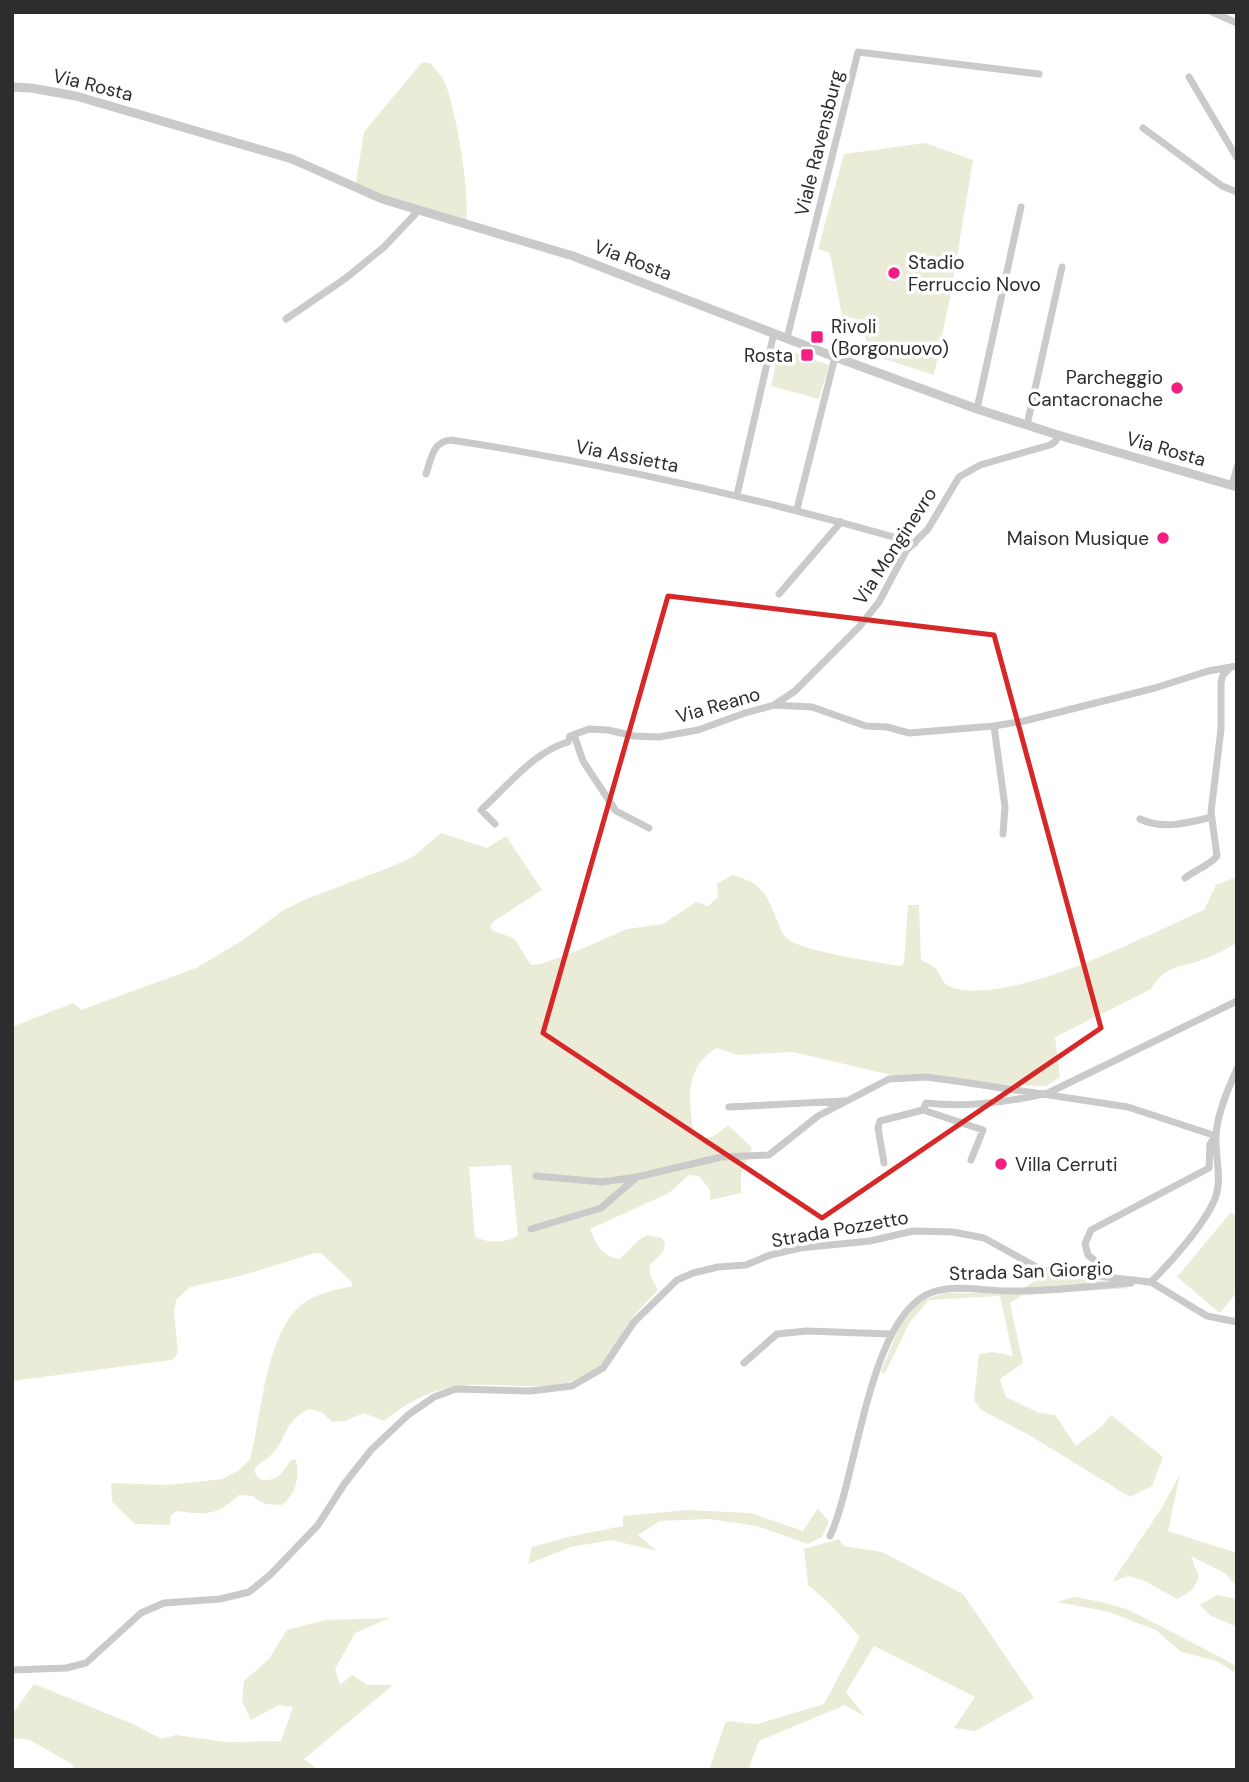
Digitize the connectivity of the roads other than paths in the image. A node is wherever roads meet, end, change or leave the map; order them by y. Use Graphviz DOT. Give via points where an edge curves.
graph roads {
  1 [pos="1212,12"];
  2 [pos="1237,23"];
  3 [pos="1039,74"];
  4 [pos="1189,77"];
  5 [pos="12,87"];
  6 [pos="1143,128"];
  7 [pos="1237,158"];
  8 [pos="1237,192"];
  9 [pos="1020,207"];
  10 [pos="419,210"];
  11 [pos="1062,267"];
  12 [pos="286,319"];
  13 [pos="774,333"];
  14 [pos="787,338"];
  15 [pos="835,357"];
  16 [pos="977,409"];
  17 [pos="1027,425"];
  18 [pos="1058,435"];
  19 [pos="1237,467"];
  20 [pos="426,474"];
  21 [pos="1235,487"];
  22 [pos="737,495"];
  23 [pos="797,509"];
  24 [pos="841,522"];
  25 [pos="915,543"];
  26 [pos="779,594"];
  27 [pos="1234,666"];
  28 [pos="774,705"];
  29 [pos="994,726"];
  30 [pos="574,735"];
  31 [pos="1212,817"];
  32 [pos="1140,819"];
  33 [pos="495,824"];
  34 [pos="649,828"];
  35 [pos="1003,834"];
  36 [pos="1185,877"];
  37 [pos="1237,1001"];
  38 [pos="1237,1069"];
  39 [pos="1048,1093"];
  40 [pos="846,1101"];
  41 [pos="729,1107"];
  42 [pos="923,1110"];
  43 [pos="1216,1136"];
  44 [pos="971,1160"];
  45 [pos="884,1163"];
  46 [pos="536,1176"];
  47 [pos="637,1177"];
  48 [pos="531,1229"];
  49 [pos="1093,1259"];
  50 [pos="1151,1282"];
  51 [pos="1236,1320"];
  52 [pos="890,1334"];
  53 [pos="744,1363"];
  54 [pos="830,1536"];
  55 [pos="12,1670"];
  1 -- 2 [label="street"];
  3 -- 14 [label="street, Viale Ravensburg" via="858,52"];
  4 -- 7 [label="street"];
  5 -- 10 [label="street, Via Rosta" via="76,96 292,159 369,194"];
  6 -- 8 [label="street"];
  9 -- 16 [label="street"];
  10 -- 12 [label="street" via="384,247"];
  10 -- 13 [label="street, Via Rosta" via="548,247"];
  11 -- 17 [label="street"];
  13 -- 14 [label="street, Via Rosta"];
  13 -- 22 [label="street"];
  14 -- 15 [label="street, Via Rosta"];
  15 -- 16 [label="street, Via Rosta"];
  15 -- 23 [label="street"];
  16 -- 17 [label="street, Via Rosta"];
  17 -- 18 [label="street, Via Rosta"];
  18 -- 21 [label="street, Via Rosta"];
  18 -- 25 [label="street, Via Monginevro" via="1050,445 965,472"];
  19 -- 21 [label="street"];
  20 -- 22 [label="street, Via Assietta" via="436,446 452,440"];
  22 -- 23 [label="street, Via Assietta"];
  23 -- 24 [label="street, Via Assietta"];
  24 -- 25 [label="street, Via Assietta"];
  24 -- 26 [label="street"];
  25 -- 28 [label="street, Via Monginevro" via="859,627 795,691"];
  27 -- 29 [label="street, Via Reano"];
  27 -- 31 [label="street" via="1221,682"];
  28 -- 29 [label="street, Via Reano" via="812,707 866,726 909,733"];
  28 -- 30 [label="street, Via Reano" via="698,730 659,737 589,729"];
  29 -- 35 [label="street" via="1005,807"];
  30 -- 33 [label="street, Via Reano" via="568,743 532,760 481,810"];
  30 -- 34 [label="street" via="583,761 616,811"];
  31 -- 32 [label="street" via="1168,825"];
  31 -- 36 [label="street" via="1217,856"];
  37 -- 39 [label="street"];
  38 -- 43 [label="street"];
  39 -- 40 [label="street" via="926,1077 889,1079"];
  39 -- 42 [label="street" via="952,1106 926,1103"];
  39 -- 43 [label="street" via="1128,1107"];
  40 -- 41 [label="street"];
  40 -- 47 [label="street" via="818,1116 769,1156 721,1157"];
  42 -- 44 [label="street" via="983,1130"];
  42 -- 45 [label="street" via="880,1121"];
  43 -- 49 [label="street" via="1210,1144 1209,1168 1091,1230 1085,1244"];
  43 -- 50 [label="street" via="1219,1181 1215,1198 1191,1237"];
  46 -- 47 [label="street" via="602,1182"];
  47 -- 48 [label="street" via="601,1208"];
  50 -- 51 [label="street" via="1207,1316"];
  50 -- 52 [label="street, Strada San Giorgio" via="935,1291 920,1297"];
  50 -- 55 [label="street, Strada Pozzetto" via="1042,1270 984,1238 913,1231 800,1248 746,1265 693,1273 677,1280 635,1322 603,1368 572,1386 531,1391 456,1389 408,1415 371,1450 318,1525 249,1591 220,1599 164,1603 141,1613 86,1662 66,1668"];
  52 -- 53 [label="street" via="777,1334"];
  52 -- 54 [label="street, Strada San Giorgio"];
}
